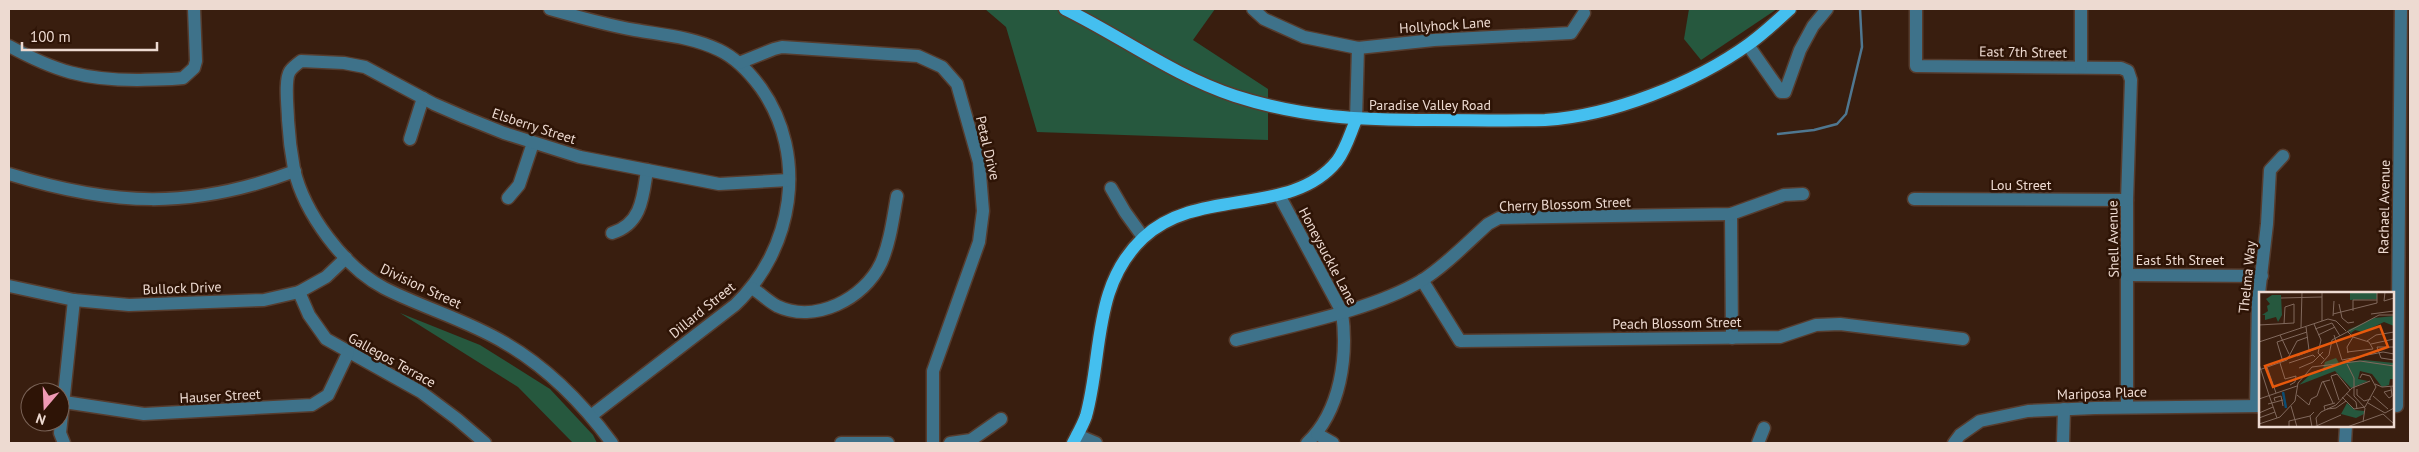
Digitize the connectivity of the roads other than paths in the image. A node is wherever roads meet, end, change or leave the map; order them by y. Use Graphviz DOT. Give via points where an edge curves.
graph roads {
  1 [pos="194,9"];
  2 [pos="550,9"];
  3 [pos="1065,9"];
  4 [pos="1253,9"];
  5 [pos="1790,9"];
  6 [pos="1827,9"];
  7 [pos="1916,9"];
  8 [pos="2081,9"];
  9 [pos="2402,9"];
  10 [pos="1584,13"];
  11 [pos="1748,45"];
  12 [pos="9,46"];
  13 [pos="1358,48"];
  14 [pos="738,63"];
  15 [pos="2081,67"];
  16 [pos="2128,71"];
  17 [pos="287,77"];
  18 [pos="423,98"];
  19 [pos="1356,120"];
  20 [pos="2405,135"];
  21 [pos="410,139"];
  22 [pos="533,143"];
  23 [pos="2283,156"];
  24 [pos="648,170"];
  25 [pos="294,171"];
  26 [pos="10,176"];
  27 [pos="789,180"];
  28 [pos="1111,188"];
  29 [pos="1802,194"];
  30 [pos="1279,195"];
  31 [pos="897,196"];
  32 [pos="508,198"];
  33 [pos="1914,199"];
  34 [pos="2127,200"];
  35 [pos="1731,214"];
  36 [pos="612,234"];
  37 [pos="1144,237"];
  38 [pos="346,258"];
  39 [pos="2128,275"];
  40 [pos="2262,276"];
  41 [pos="1422,280"];
  42 [pos="9,286"];
  43 [pos="752,288"];
  44 [pos="299,292"];
  45 [pos="2260,292"];
  46 [pos="2259,296"];
  47 [pos="74,300"];
  48 [pos="1342,312"];
  49 [pos="1732,338"];
  50 [pos="1236,340"];
  51 [pos="1963,340"];
  52 [pos="348,353"];
  53 [pos="66,382"];
  54 [pos="70,403"];
  55 [pos="2258,406"];
  56 [pos="2395,406"];
  57 [pos="2410,406"];
  58 [pos="2127,407"];
  59 [pos="2064,409"];
  60 [pos="592,415"];
  61 [pos="1001,419"];
  62 [pos="2346,427"];
  63 [pos="1764,428"];
  64 [pos="1317,434"];
  65 [pos="1075,439"];
  66 [pos="485,443"];
  67 [pos="612,443"];
  68 [pos="841,443"];
  69 [pos="888,443"];
  70 [pos="933,443"];
  71 [pos="950,443"];
  72 [pos="1096,443"];
  73 [pos="1307,443"];
  74 [pos="1333,443"];
  75 [pos="1758,443"];
  76 [pos="1954,443"];
  77 [pos="2063,443"];
  78 [pos="2346,443"];
  1 -- 12 [label="street" via="196,61 183,78 109,80 86,77 40,63"];
  2 -- 14 [label="street, Dillard Street" via="626,28 695,40 721,51"];
  3 -- 19 [label="main road, Paradise Valley Road" via="1156,60 1234,96 1273,108"];
  4 -- 13 [label="street, Hollyhock Lane" via="1264,19 1304,37"];
  5 -- 11 [label="main road, Paradise Valley Road"];
  6 -- 11 [label="street" via="1800,50 1784,92"];
  7 -- 15 [label="street, East 7th Street" via="1916,66"];
  8 -- 15 [label="street"];
  9 -- 20 [label="street, Rachael Avenue"];
  10 -- 13 [label="street, Hollyhock Lane" via="1571,33 1434,40"];
  11 -- 19 [label="main road, Paradise Valley Road" via="1683,82 1645,98 1596,112 1547,120"];
  13 -- 19 [label="street"];
  14 -- 27 [label="street, Dillard Street" via="765,94 777,117 785,142"];
  14 -- 70 [label="street, Petal Drive" via="782,48 910,54 935,62 957,84 979,162 983,211 979,242 933,370"];
  15 -- 16 [label="street, East 7th Street"];
  16 -- 34 [label="street, Shell Avenue" via="2131,80"];
  17 -- 18 [label="street, Elsberry Street" via="290,70 301,62 357,65 382,74"];
  17 -- 25 [label="street, Division Street"];
  18 -- 21 [label="street"];
  18 -- 22 [label="street, Elsberry Street"];
  19 -- 30 [label="main road" via="1336,162 1310,183"];
  20 -- 56 [label="street, Rachael Avenue"];
  22 -- 24 [label="street, Elsberry Street"];
  22 -- 32 [label="street" via="519,185"];
  23 -- 40 [label="street, Thelma Way" via="2270,170"];
  24 -- 27 [label="street, Elsberry Street" via="719,184"];
  24 -- 36 [label="street" via="638,214 625,228"];
  25 -- 26 [label="street" via="255,185 214,194 150,200 74,192"];
  25 -- 38 [label="street, Division Street" via="319,224"];
  27 -- 43 [label="street, Dillard Street" via="787,209 780,237"];
  28 -- 37 [label="street"];
  29 -- 35 [label="street, Cherry Blossom Street" via="1784,194"];
  30 -- 37 [label="main road" via="1190,211"];
  30 -- 48 [label="street, Honeysuckle Lane"];
  31 -- 43 [label="street" via="882,261 872,279 848,300 818,310 797,310 776,305"];
  33 -- 34 [label="street, Lou Street"];
  34 -- 39 [label="street, Shell Avenue"];
  35 -- 41 [label="street, Cherry Blossom Street" via="1500,218 1488,224"];
  35 -- 49 [label="street"];
  37 -- 65 [label="main road" via="1116,275 1106,298 1085,417"];
  38 -- 44 [label="street, Bullock Drive" via="326,277"];
  38 -- 60 [label="street, Division Street" via="383,287 506,343 544,370"];
  39 -- 40 [label="street, East 5th Street"];
  39 -- 58 [label="street, Shell Avenue"];
  40 -- 45 [label="street, Thelma Way"];
  41 -- 48 [label="street, Cherry Blossom Street"];
  41 -- 49 [label="street, Peach Blossom Street" via="1460,341"];
  42 -- 47 [label="street, Bullock Drive"];
  43 -- 60 [label="street, Dillard Street" via="735,306"];
  44 -- 47 [label="street, Bullock Drive" via="264,300 154,305"];
  44 -- 52 [label="street, Gallegos Terrace" via="318,330"];
  46 -- 55 [label="street, Thelma Way"];
  47 -- 53 [label="street"];
  48 -- 50 [label="street, Cherry Blossom Street"];
  48 -- 64 [label="street, Honeysuckle Lane" via="1344,352 1341,376 1334,401"];
  49 -- 51 [label="street, Peach Blossom Street" via="1780,337 1816,325 1840,324"];
  52 -- 54 [label="street, Hauser Street" via="328,395 312,405 144,414"];
  52 -- 66 [label="street, Gallegos Terrace" via="386,370 421,392"];
  55 -- 58 [label="street, Mariposa Place"];
  56 -- 57 [label="street"];
  58 -- 59 [label="street, Mariposa Place"];
  59 -- 76 [label="street, Mariposa Place" via="2028,411 1980,421"];
  59 -- 77 [label="street"];
  60 -- 67 [label="street, Division Street"];
  61 -- 71 [label="street" via="971,440"];
  62 -- 78 [label="street"];
  63 -- 75 [label="street"];
  64 -- 73 [label="street, Honeysuckle Lane"];
  64 -- 74 [label="street"];
  65 -- 72 [label="street"];
  68 -- 69 [label="street"];
}
